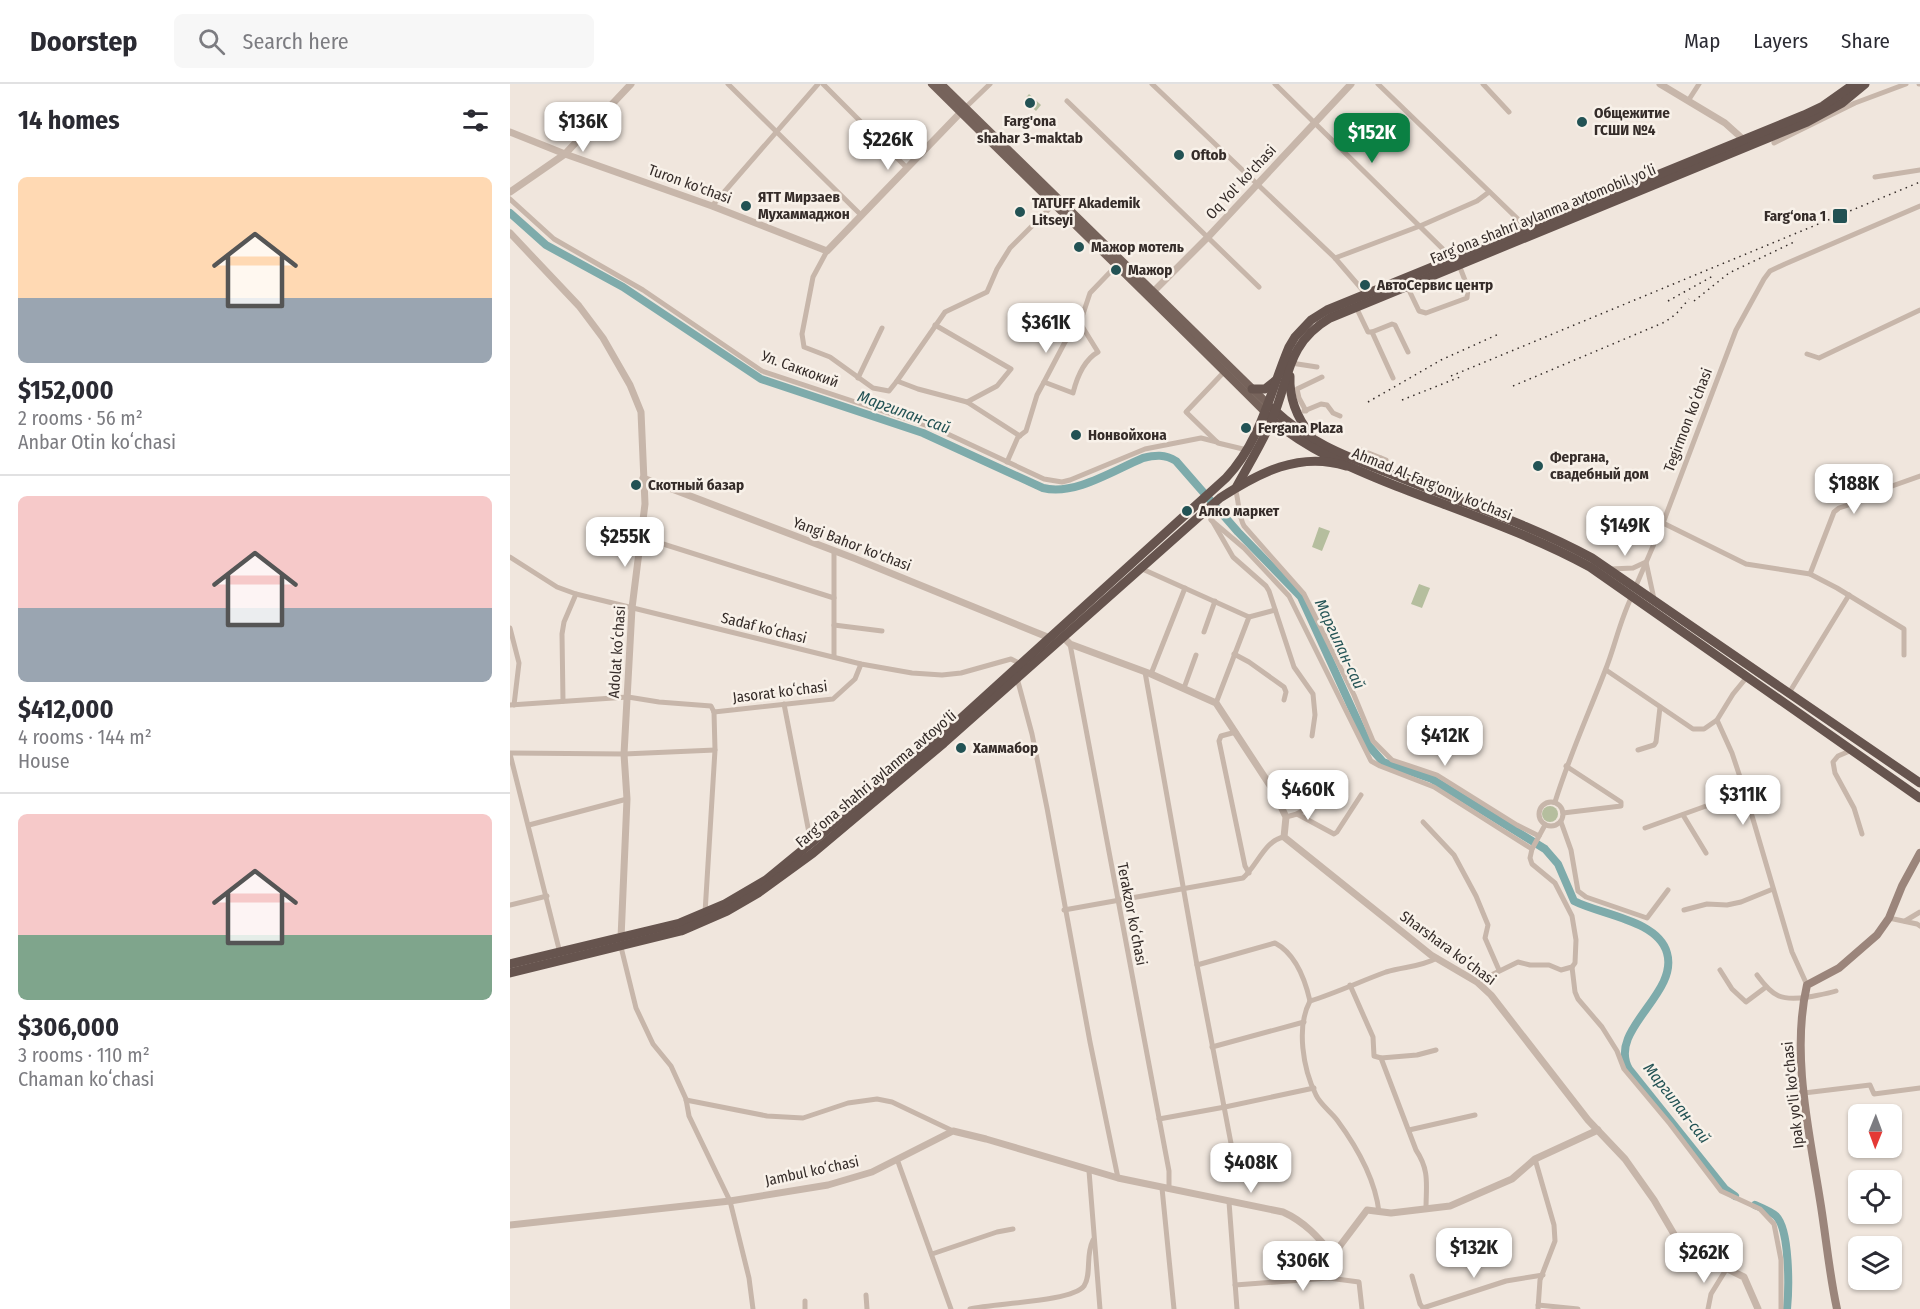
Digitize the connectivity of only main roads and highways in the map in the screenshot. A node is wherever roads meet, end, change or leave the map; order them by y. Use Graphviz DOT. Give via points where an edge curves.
graph roads {
  1 [pos="932,84"];
  2 [pos="941,84"];
  3 [pos="1854,84"];
  4 [pos="1865,84"];
  5 [pos="963,110"];
  6 [pos="1747,143"];
  7 [pos="1456,262"];
  8 [pos="1151,294"];
  9 [pos="1368,297"];
  10 [pos="1291,364"];
  11 [pos="1276,379"];
  12 [pos="1252,390"];
  13 [pos="1270,412"];
  14 [pos="1319,443"];
  15 [pos="1346,466"];
  16 [pos="1235,488"];
  17 [pos="1204,506"];
  18 [pos="1920,783"];
  19 [pos="886,786"];
  20 [pos="1920,798"];
  21 [pos="1920,853"];
  22 [pos="621,943"];
  23 [pos="510,964"];
  24 [pos="510,973"];
  25 [pos="1837,1309"];
  1 -- 5 [label="main road, Ahmad Al-Farg'oniy ko'chasi"];
  2 -- 5 [label="main road, Ahmad Al-Farg'oniy ko'chasi"];
  3 -- 6 [label="highway, Fargʻona shahri aylanma avtomobil yoʻli" via="1823,106"];
  4 -- 6 [label="highway, Fargʻona shahri aylanma avtomobil yoʻli" via="1827,111"];
  5 -- 8 [label="main road, Ahmad Al-Farg'oniy ko'chasi"];
  5 -- 8 [label="main road, Ahmad Al-Farg'oniy ko'chasi" via="1116,266"];
  6 -- 7 [label="highway, Fargʻona shahri aylanma avtomobil yoʻli"];
  6 -- 7 [label="highway, Fargʻona shahri aylanma avtomobil yoʻli"];
  7 -- 9 [label="highway, Fargʻona shahri aylanma avtomobil yoʻli"];
  7 -- 9 [label="highway, Fargʻona shahri aylanma avtomobil yoʻli" via="1407,286"];
  8 -- 12 [label="main road, Ahmad Al-Farg'oniy ko'chasi"];
  8 -- 13 [label="main road, Ahmad Al-Farg'oniy ko'chasi" via="1224,372"];
  9 -- 10 [label="highway, Fargʻona shahri aylanma avtomobil yoʻli" via="1314,327"];
  9 -- 11 [label="highway, Fargʻona shahri aylanma avtomobil yoʻli" via="1327,310 1311,320 1289,347"];
  10 -- 13 [label="highway, Fargʻona shahri aylanma avtomobil yoʻli"];
  10 -- 14 [label="highway" via="1290,392 1302,412 1305,428"];
  11 -- 12 [label="highway" via="1265,390"];
  11 -- 13 [label="highway, Fargʻona shahri aylanma avtomobil yoʻli"];
  12 -- 13 [label="main road, Ahmad Al-Farg'oniy ko'chasi"];
  13 -- 14 [label="highway, Ahmad Al-Farg'oniy ko'chasi"];
  13 -- 15 [label="highway, Ahmad Al-Farg'oniy ko'chasi" via="1301,440"];
  13 -- 16 [label="highway" via="1260,447"];
  13 -- 17 [label="highway" via="1249,450"];
  14 -- 18 [label="highway, Ahmad Al-Farg'oniy ko'chasi" via="1555,539 1609,569"];
  15 -- 16 [label="highway" via="1297,462 1266,470"];
  15 -- 20 [label="highway, Ahmad Al-Farg'oniy ko'chasi" via="1553,548 1590,567"];
  16 -- 17 [label="highway"];
  17 -- 19 [label="highway, Farg‘ona shahri aylanma avtoyo‘li" via="1020,663"];
  17 -- 19 [label="highway, Farg‘ona shahri aylanma avtoyo‘li" via="1066,640 944,743"];
  19 -- 22 [label="highway, Farg‘ona shahri aylanma avtoyo‘li" via="761,883 705,914"];
  19 -- 22 [label="highway, Farg‘ona shahri aylanma avtoyo‘li" via="813,853 752,897 694,926"];
  21 -- 25 [label="main road, Ipak yo'li ko'chasi" via="1877,935 1839,968 1807,985 1804,997 1800,1048 1804,1093"];
  22 -- 23 [label="highway, Farg‘ona shahri aylanma avtoyo‘li"];
  22 -- 24 [label="highway, Farg‘ona shahri aylanma avtoyo‘li"];
}
